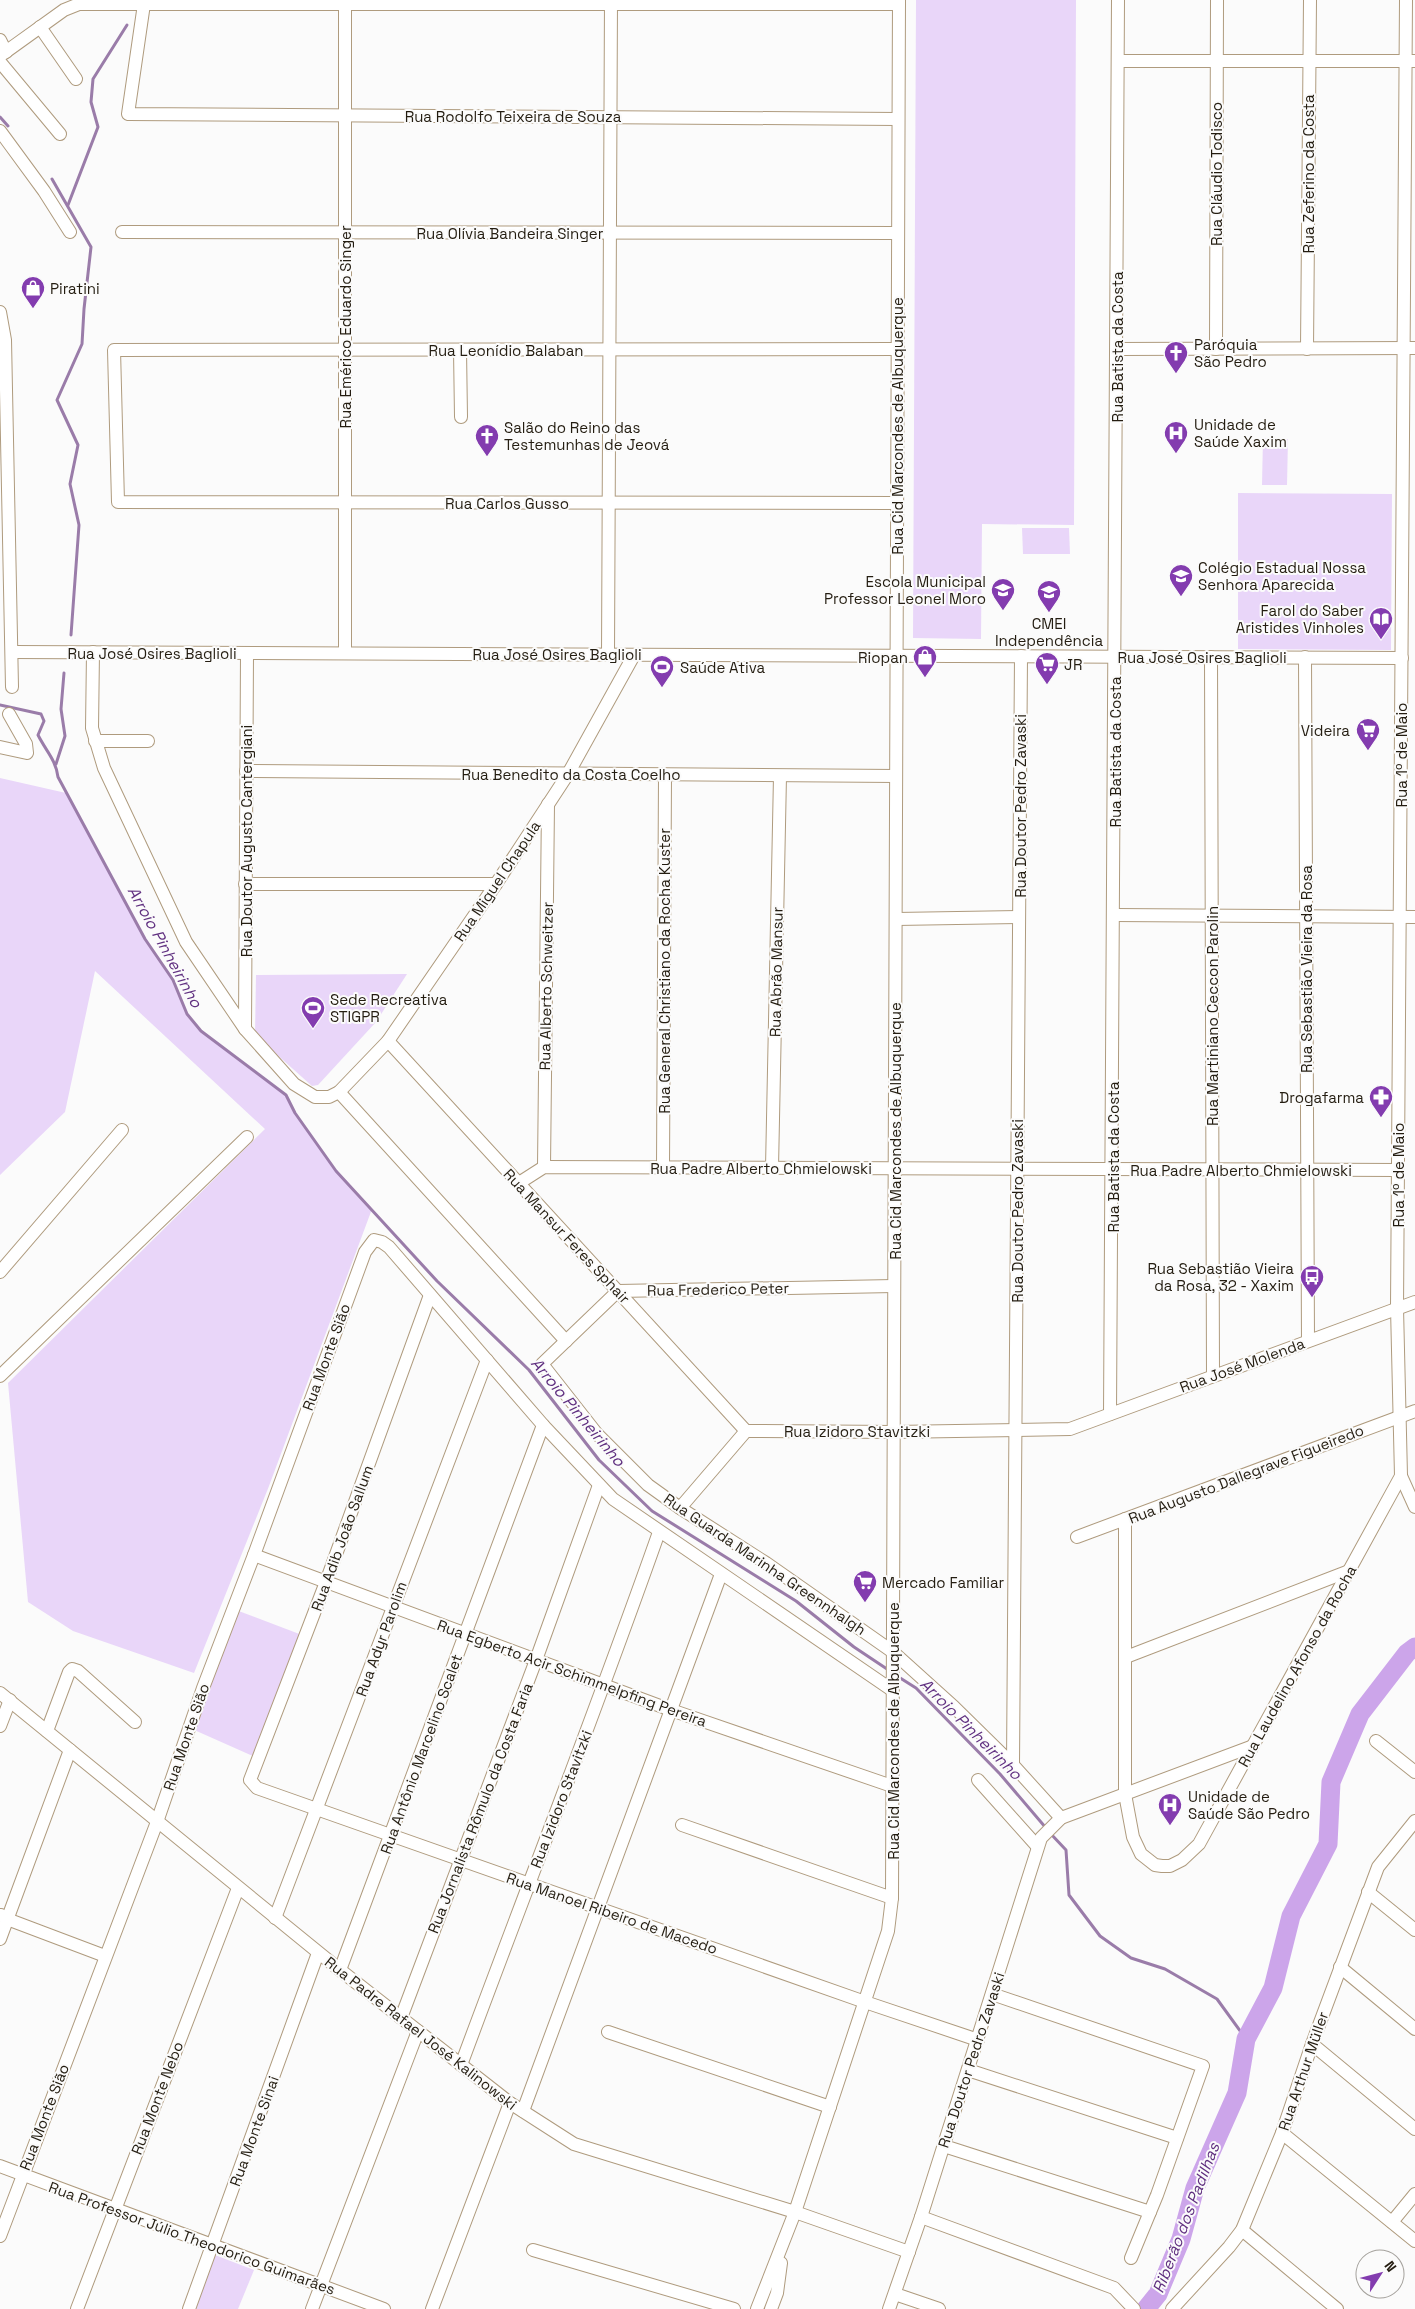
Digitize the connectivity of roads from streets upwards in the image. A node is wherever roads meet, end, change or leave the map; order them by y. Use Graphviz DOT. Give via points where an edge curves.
graph roads {
  1 [pos="1118,0"];
  2 [pos="1217,0"];
  3 [pos="1310,0"];
  4 [pos="1406,0"];
  5 [pos="124,2"];
  6 [pos="345,2"];
  7 [pos="611,2"];
  8 [pos="899,2"];
  9 [pos="144,4"];
  10 [pos="65,5"];
  11 [pos="40,27"];
  12 [pos="0,40"];
  13 [pos="2,57"];
  14 [pos="1118,61"];
  15 [pos="1217,61"];
  16 [pos="1309,61"];
  17 [pos="1410,61"];
  18 [pos="76,79"];
  19 [pos="345,115"];
  20 [pos="611,117"];
  21 [pos="898,119"];
  22 [pos="0,131"];
  23 [pos="60,134"];
  24 [pos="70,232"];
  25 [pos="122,232"];
  26 [pos="345,232"];
  27 [pos="610,233"];
  28 [pos="898,233"];
  29 [pos="0,312"];
  30 [pos="1409,348"];
  31 [pos="1117,349"];
  32 [pos="1216,349"];
  33 [pos="1307,349"];
  34 [pos="345,350"];
  35 [pos="460,350"];
  36 [pos="610,350"];
  37 [pos="898,350"];
  38 [pos="6,382"];
  39 [pos="0,394"];
  40 [pos="461,417"];
  41 [pos="4,444"];
  42 [pos="118,502"];
  43 [pos="345,502"];
  44 [pos="609,503"];
  45 [pos="897,503"];
  46 [pos="1409,589"];
  47 [pos="12,652"];
  48 [pos="93,652"];
  49 [pos="246,653"];
  50 [pos="345,654"];
  51 [pos="608,655"];
  52 [pos="634,655"];
  53 [pos="896,656"];
  54 [pos="1020,656"];
  55 [pos="1115,657"];
  56 [pos="1211,657"];
  57 [pos="1305,657"];
  58 [pos="1402,658"];
  59 [pos="12,687"];
  60 [pos="9,714"];
  61 [pos="95,741"];
  62 [pos="148,741"];
  63 [pos="0,747"];
  64 [pos="246,771"];
  65 [pos="568,774"];
  66 [pos="665,775"];
  67 [pos="780,776"];
  68 [pos="896,776"];
  69 [pos="548,804"];
  70 [pos="245,884"];
  71 [pos="496,884"];
  72 [pos="1114,915"];
  73 [pos="1212,915"];
  74 [pos="1307,916"];
  75 [pos="1019,917"];
  76 [pos="1400,917"];
  77 [pos="1415,917"];
  78 [pos="896,919"];
  79 [pos="244,1030"];
  80 [pos="388,1041"];
  81 [pos="339,1092"];
  82 [pos="122,1130"];
  83 [pos="247,1137"];
  84 [pos="544,1167"];
  85 [pos="664,1168"];
  86 [pos="772,1168"];
  87 [pos="895,1169"];
  88 [pos="1017,1170"];
  89 [pos="1113,1170"];
  90 [pos="1398,1170"];
  91 [pos="1212,1171"];
  92 [pos="1306,1171"];
  93 [pos="519,1184"];
  94 [pos="0,1272"];
  95 [pos="894,1286"];
  96 [pos="618,1291"];
  97 [pos="430,1295"];
  98 [pos="1415,1302"];
  99 [pos="1397,1308"];
  100 [pos="1308,1340"];
  101 [pos="566,1341"];
  102 [pos="487,1360"];
  103 [pos="1213,1375"];
  104 [pos="0,1376"];
  105 [pos="1415,1411"];
  106 [pos="1110,1414"];
  107 [pos="1398,1417"];
  108 [pos="543,1425"];
  109 [pos="1070,1428"];
  110 [pos="1015,1430"];
  111 [pos="746,1431"];
  112 [pos="894,1432"];
  113 [pos="1401,1476"];
  114 [pos="600,1485"];
  115 [pos="1415,1506"];
  116 [pos="680,1508"];
  117 [pos="1125,1519"];
  118 [pos="659,1532"];
  119 [pos="1077,1537"];
  120 [pos="254,1555"];
  121 [pos="1349,1571"];
  122 [pos="722,1574"];
  123 [pos="326,1582"];
  124 [pos="393,1606"];
  125 [pos="465,1634"];
  126 [pos="893,1656"];
  127 [pos="1126,1657"];
  128 [pos="536,1660"];
  129 [pos="605,1686"];
  130 [pos="892,1688"];
  131 [pos="5,1697"];
  132 [pos="671,1710"];
  133 [pos="136,1722"];
  134 [pos="0,1726"];
  135 [pos="48,1732"];
  136 [pos="1376,1741"];
  137 [pos="1253,1746"];
  138 [pos="70,1750"];
  139 [pos="1013,1765"];
  140 [pos="1415,1772"];
  141 [pos="250,1780"];
  142 [pos="978,1780"];
  143 [pos="892,1786"];
  144 [pos="1125,1794"];
  145 [pos="318,1809"];
  146 [pos="1057,1821"];
  147 [pos="157,1822"];
  148 [pos="1415,1822"];
  149 [pos="682,1825"];
  150 [pos="391,1835"];
  151 [pos="1039,1842"];
  152 [pos="460,1860"];
  153 [pos="528,1884"];
  154 [pos="238,1888"];
  155 [pos="1368,1892"];
  156 [pos="892,1898"];
  157 [pos="599,1909"];
  158 [pos="4,1917"];
  159 [pos="275,1918"];
  160 [pos="1415,1930"];
  161 [pos="0,1938"];
  162 [pos="318,1953"];
  163 [pos="106,1956"];
  164 [pos="1340,1967"];
  165 [pos="340,1970"];
  166 [pos="992,1994"];
  167 [pos="864,2002"];
  168 [pos="401,2018"];
  169 [pos="1415,2029"];
  170 [pos="418,2031"];
  171 [pos="608,2032"];
  172 [pos="978,2040"];
  173 [pos="1312,2044"];
  174 [pos="461,2065"];
  175 [pos="968,2070"];
  176 [pos="510,2103"];
  177 [pos="830,2107"];
  178 [pos="523,2112"];
  179 [pos="1415,2129"];
  180 [pos="1282,2133"];
  181 [pos="1177,2138"];
  182 [pos="944,2146"];
  183 [pos="0,2166"];
  184 [pos="22,2175"];
  185 [pos="1415,2194"];
  186 [pos="114,2210"];
  187 [pos="796,2212"];
  188 [pos="1150,2212"];
  189 [pos="921,2217"];
  190 [pos="1392,2222"];
  191 [pos="1242,2230"];
  192 [pos="0,2236"];
  193 [pos="1415,2241"];
  194 [pos="784,2245"];
  195 [pos="213,2246"];
  196 [pos="533,2250"];
  197 [pos="909,2252"];
  198 [pos="1131,2258"];
  199 [pos="320,2287"];
  200 [pos="895,2294"];
  201 [pos="1131,2305"];
  202 [pos="77,2309"];
  203 [pos="190,2309"];
  204 [pos="312,2309"];
  205 [pos="384,2309"];
  206 [pos="432,2309"];
  207 [pos="734,2309"];
  208 [pos="757,2309"];
  209 [pos="771,2309"];
  210 [pos="890,2309"];
  211 [pos="939,2309"];
  212 [pos="1172,2309"];
  213 [pos="1337,2309"];
  1 -- 14 [label="street, Rua Batista da Costa"];
  2 -- 15 [label="street, Rua Cláudio Todisco"];
  3 -- 16 [label="street, Rua Zeferino da Costa"];
  4 -- 17 [label="street, Rua 1º de Maio"];
  5 -- 9 [label="street"];
  5 -- 10 [label="street"];
  6 -- 7 [label="street"];
  6 -- 9 [label="street"];
  6 -- 19 [label="street, Rua Emérico Eduardo Singer"];
  7 -- 8 [label="street"];
  7 -- 20 [label="street"];
  8 -- 21 [label="street, Rua Cid Marcondes de Albuquerque"];
  9 -- 19 [label="street, Rua Rodolfo Teixeira de Souza" via="128,114"];
  10 -- 11 [label="street"];
  11 -- 13 [label="street"];
  11 -- 18 [label="street"];
  12 -- 13 [label="street"];
  13 -- 23 [label="street"];
  14 -- 15 [label="street"];
  14 -- 31 [label="street, Rua Batista da Costa"];
  15 -- 16 [label="street"];
  15 -- 32 [label="street, Rua Cláudio Todisco"];
  16 -- 17 [label="street"];
  16 -- 33 [label="street, Rua Zeferino da Costa"];
  17 -- 30 [label="street, Rua 1º de Maio"];
  19 -- 20 [label="street, Rua Rodolfo Teixeira de Souza"];
  19 -- 26 [label="street, Rua Emérico Eduardo Singer"];
  20 -- 21 [label="street, Rua Rodolfo Teixeira de Souza"];
  20 -- 27 [label="street"];
  21 -- 28 [label="street, Rua Cid Marcondes de Albuquerque"];
  22 -- 24 [label="street"];
  25 -- 26 [label="street, Rua Olívia Bandeira Singer"];
  26 -- 27 [label="street, Rua Olívia Bandeira Singer"];
  26 -- 34 [label="street, Rua Emérico Eduardo Singer"];
  27 -- 28 [label="street, Rua Olívia Bandeira Singer"];
  27 -- 36 [label="street"];
  28 -- 37 [label="street, Rua Cid Marcondes de Albuquerque"];
  29 -- 38 [label="street" via="5,340"];
  30 -- 33 [label="street"];
  30 -- 46 [label="street, Rua 1º de Maio"];
  31 -- 32 [label="street"];
  31 -- 55 [label="street, Rua Batista da Costa"];
  32 -- 33 [label="street"];
  34 -- 35 [label="street, Rua Leonídio Balaban"];
  34 -- 42 [label="street, Rua Leonídio Balaban" via="114,350"];
  34 -- 43 [label="street, Rua Emérico Eduardo Singer"];
  35 -- 36 [label="street, Rua Leonídio Balaban"];
  35 -- 40 [label="street"];
  36 -- 37 [label="street, Rua Leonídio Balaban"];
  36 -- 44 [label="street"];
  37 -- 45 [label="street, Rua Cid Marcondes de Albuquerque"];
  38 -- 39 [label="street"];
  38 -- 41 [label="street"];
  41 -- 47 [label="street"];
  42 -- 43 [label="street, Rua Carlos Gusso"];
  43 -- 44 [label="street, Rua Carlos Gusso"];
  43 -- 50 [label="street, Rua Emérico Eduardo Singer"];
  44 -- 45 [label="street, Rua Carlos Gusso"];
  44 -- 51 [label="street"];
  45 -- 53 [label="street, Rua Cid Marcondes de Albuquerque"];
  46 -- 58 [label="street, Rua 1º de Maio"];
  47 -- 48 [label="street, Rua José Osires Baglioli"];
  47 -- 59 [label="street"];
  48 -- 49 [label="street, Rua José Osires Baglioli"];
  48 -- 61 [label="street" via="92,728"];
  49 -- 50 [label="street, Rua José Osires Baglioli"];
  49 -- 64 [label="street, Rua Doutor Augusto Cantergiani"];
  50 -- 51 [label="street, Rua José Osires Baglioli"];
  51 -- 52 [label="street, Rua José Osires Baglioli"];
  52 -- 53 [label="street, Rua José Osires Baglioli"];
  52 -- 65 [label="street, Rua Miguel Chapula"];
  53 -- 54 [label="street, Rua José Osires Baglioli"];
  53 -- 68 [label="street, Rua Cid Marcondes de Albuquerque"];
  54 -- 55 [label="street, Rua José Osires Baglioli"];
  54 -- 75 [label="street, Rua Doutor Pedro Zavaski"];
  55 -- 56 [label="street, Rua José Osires Baglioli"];
  55 -- 72 [label="street, Rua Batista da Costa"];
  56 -- 57 [label="street, Rua José Osires Baglioli"];
  56 -- 73 [label="street, Rua Martiniano Ceccon Parolin"];
  57 -- 58 [label="street, Rua José Osires Baglioli"];
  57 -- 74 [label="street, Rua Sebastião Vieira da Rosa"];
  58 -- 76 [label="street, Rua 1º de Maio"];
  60 -- 63 [label="street" via="26,744 27,753"];
  61 -- 62 [label="street"];
  61 -- 79 [label="street" via="104,768 186,942"];
  64 -- 65 [label="street, Rua Benedito da Costa Coelho"];
  64 -- 70 [label="street, Rua Doutor Augusto Cantergiani"];
  65 -- 66 [label="street, Rua Benedito da Costa Coelho"];
  65 -- 69 [label="street, Rua Miguel Chapula"];
  66 -- 67 [label="street, Rua Benedito da Costa Coelho"];
  66 -- 85 [label="street, Rua General Christiano da Rocha Kuster"];
  67 -- 68 [label="street, Rua Benedito da Costa Coelho"];
  67 -- 86 [label="street, Rua Abrão Mansur"];
  68 -- 78 [label="street, Rua Cid Marcondes de Albuquerque"];
  69 -- 71 [label="street, Rua Miguel Chapula"];
  69 -- 84 [label="street, Rua Alberto Schweitzer"];
  70 -- 71 [label="street"];
  70 -- 79 [label="street, Rua Doutor Augusto Cantergiani"];
  71 -- 80 [label="street, Rua Miguel Chapula"];
  72 -- 73 [label="street"];
  72 -- 89 [label="street, Rua Batista da Costa"];
  73 -- 74 [label="street"];
  73 -- 91 [label="street, Rua Martiniano Ceccon Parolin"];
  74 -- 76 [label="street"];
  74 -- 92 [label="street, Rua Sebastião Vieira da Rosa"];
  75 -- 78 [label="street"];
  75 -- 88 [label="street, Rua Doutor Pedro Zavaski"];
  76 -- 77 [label="street"];
  76 -- 90 [label="street, Rua 1º de Maio"];
  78 -- 87 [label="street, Rua Cid Marcondes de Albuquerque"];
  79 -- 81 [label="street" via="294,1084 316,1097 329,1097"];
  80 -- 81 [label="street, Rua Miguel Chapula"];
  80 -- 93 [label="street, Rua Mansur Feres Sphair"];
  81 -- 101 [label="street"];
  82 -- 94 [label="street"];
  83 -- 104 [label="street"];
  84 -- 85 [label="street, Rua Padre Alberto Chmielowski"];
  84 -- 93 [label="street"];
  85 -- 86 [label="street, Rua Padre Alberto Chmielowski"];
  86 -- 87 [label="street, Rua Padre Alberto Chmielowski"];
  87 -- 88 [label="street, Rua Padre Alberto Chmielowski"];
  87 -- 95 [label="street, Rua Cid Marcondes de Albuquerque"];
  88 -- 89 [label="street, Rua Padre Alberto Chmielowski"];
  88 -- 110 [label="street, Rua Doutor Pedro Zavaski"];
  89 -- 91 [label="street, Rua Padre Alberto Chmielowski"];
  89 -- 106 [label="street, Rua Batista da Costa"];
  90 -- 92 [label="street, Rua Padre Alberto Chmielowski"];
  90 -- 99 [label="street, Rua 1º de Maio"];
  91 -- 92 [label="street, Rua Padre Alberto Chmielowski"];
  91 -- 103 [label="street, Rua Martiniano Ceccon Parolin"];
  92 -- 100 [label="street, Rua Sebastião Vieira da Rosa"];
  93 -- 96 [label="street, Rua Mansur Feres Sphair"];
  95 -- 96 [label="street, Rua Frederico Peter"];
  95 -- 112 [label="street, Rua Cid Marcondes de Albuquerque"];
  96 -- 101 [label="street"];
  96 -- 111 [label="street, Rua Mansur Feres Sphair"];
  97 -- 102 [label="street"];
  97 -- 120 [label="street, Rua Monte Sião" via="389,1247 374,1240 365,1252"];
  97 -- 123 [label="street, Rua Adib João Sallum"];
  98 -- 99 [label="street, Rua José Molenda"];
  99 -- 100 [label="street, Rua José Molenda"];
  99 -- 107 [label="street, Rua 1º de Maio"];
  100 -- 103 [label="street, Rua José Molenda"];
  101 -- 116 [label="street, Rua Guarda Marinha Greennhalgh" via="542,1364 597,1434 648,1484"];
  102 -- 108 [label="street"];
  102 -- 124 [label="street, Rua Adyr Parolim"];
  103 -- 106 [label="street, Rua José Molenda"];
  105 -- 107 [label="street, Rua Augusto Dallegrave Figueiredo"];
  106 -- 109 [label="street, Rua José Molenda"];
  107 -- 113 [label="street, Rua 1º de Maio"];
  107 -- 117 [label="street, Rua Augusto Dallegrave Figueiredo"];
  108 -- 114 [label="street"];
  108 -- 125 [label="street, Rua Antônio Marcelino Scalet"];
  109 -- 110 [label="street, Rua Izidoro Stavitzki"];
  110 -- 112 [label="street, Rua Izidoro Stavitzki"];
  110 -- 139 [label="street, Rua Doutor Pedro Zavaski"];
  111 -- 112 [label="street, Rua Izidoro Stavitzki"];
  111 -- 116 [label="street"];
  112 -- 126 [label="street, Rua Cid Marcondes de Albuquerque"];
  113 -- 115 [label="street, Rua 1º de Maio"];
  113 -- 121 [label="street, Rua Laudelino Afonso da Rocha"];
  114 -- 118 [label="street" via="613,1499"];
  114 -- 128 [label="street, Rua Jornalista Rômulo da Costa Faria"];
  116 -- 126 [label="street, Rua Guarda Marinha Greennhalgh" via="773,1567"];
  117 -- 119 [label="street, Rua Augusto Dallegrave Figueiredo"];
  117 -- 127 [label="street, Rua Laudelino Afonso da Rocha"];
  118 -- 122 [label="street"];
  118 -- 129 [label="street, Rua Izidoro Stavitzki"];
  120 -- 123 [label="street, Rua Egberto Acir Schimmelpfing Pereira"];
  120 -- 147 [label="street, Rua Monte Sião" via="203,1688"];
  121 -- 127 [label="street"];
  121 -- 137 [label="street, Rua Laudelino Afonso da Rocha"];
  122 -- 130 [label="street"];
  122 -- 132 [label="street"];
  123 -- 124 [label="street, Rua Egberto Acir Schimmelpfing Pereira"];
  123 -- 141 [label="street, Rua Adib João Sallum"];
  124 -- 125 [label="street, Rua Egberto Acir Schimmelpfing Pereira"];
  124 -- 145 [label="street, Rua Adyr Parolim"];
  125 -- 128 [label="street, Rua Egberto Acir Schimmelpfing Pereira"];
  125 -- 150 [label="street, Rua Antônio Marcelino Scalet"];
  126 -- 130 [label="street, Rua Cid Marcondes de Albuquerque"];
  126 -- 139 [label="street, Rua Guarda Marinha Greennhalgh" via="954,1707"];
  127 -- 144 [label="street, Rua Laudelino Afonso da Rocha"];
  128 -- 129 [label="street, Rua Egberto Acir Schimmelpfing Pereira"];
  128 -- 152 [label="street, Rua Jornalista Rômulo da Costa Faria"];
  129 -- 132 [label="street, Rua Egberto Acir Schimmelpfing Pereira"];
  129 -- 153 [label="street, Rua Izidoro Stavitzki"];
  130 -- 143 [label="street, Rua Cid Marcondes de Albuquerque"];
  131 -- 134 [label="street"];
  131 -- 135 [label="street, Rua Padre Rafael José Kalinowski"];
  132 -- 143 [label="street, Rua Egberto Acir Schimmelpfing Pereira"];
  132 -- 157 [label="street"];
  133 -- 135 [label="street" via="72,1669"];
  135 -- 138 [label="street, Rua Padre Rafael José Kalinowski"];
  136 -- 140 [label="street"];
  137 -- 144 [label="street"];
  137 -- 144 [label="street, Rua Laudelino Afonso da Rocha" via="1199,1844 1176,1864 1155,1865 1140,1854 1133,1837"];
  138 -- 147 [label="street, Rua Padre Rafael José Kalinowski"];
  138 -- 158 [label="street"];
  139 -- 146 [label="street, Rua Guarda Marinha Greennhalgh"];
  141 -- 145 [label="street, Rua Manoel Ribeiro de Macedo" via="257,1788"];
  142 -- 151 [label="street"];
  143 -- 156 [label="street, Rua Cid Marcondes de Albuquerque"];
  144 -- 146 [label="street"];
  145 -- 150 [label="street, Rua Manoel Ribeiro de Macedo"];
  145 -- 159 [label="street, Rua Adyr Parolim"];
  146 -- 151 [label="street, Rua Doutor Pedro Zavaski"];
  147 -- 154 [label="street, Rua Padre Rafael José Kalinowski"];
  147 -- 163 [label="street, Rua Monte Sião"];
  148 -- 155 [label="street, Rua Arthur Müller" via="1378,1867"];
  149 -- 156 [label="street"];
  150 -- 152 [label="street, Rua Manoel Ribeiro de Macedo"];
  150 -- 165 [label="street, Rua Antônio Marcelino Scalet"];
  151 -- 166 [label="street, Rua Doutor Pedro Zavaski"];
  152 -- 153 [label="street, Rua Manoel Ribeiro de Macedo"];
  152 -- 168 [label="street, Rua Jornalista Rômulo da Costa Faria"];
  153 -- 157 [label="street, Rua Manoel Ribeiro de Macedo"];
  153 -- 174 [label="street, Rua Izidoro Stavitzki"];
  154 -- 159 [label="street, Rua Padre Rafael José Kalinowski"];
  154 -- 186 [label="street, Rua Monte Nebo"];
  155 -- 160 [label="street"];
  155 -- 164 [label="street, Rua Arthur Müller"];
  156 -- 167 [label="street, Rua Cid Marcondes de Albuquerque" via="888,1931"];
  157 -- 167 [label="street, Rua Manoel Ribeiro de Macedo"];
  157 -- 178 [label="street"];
  158 -- 161 [label="street"];
  158 -- 163 [label="street"];
  159 -- 162 [label="street, Rua Padre Rafael José Kalinowski"];
  162 -- 165 [label="street, Rua Padre Rafael José Kalinowski"];
  162 -- 195 [label="street, Rua Monte Sinai"];
  163 -- 184 [label="street, Rua Monte Sião"];
  164 -- 169 [label="street"];
  164 -- 173 [label="street, Rua Arthur Müller"];
  165 -- 168 [label="street, Rua Padre Rafael José Kalinowski"];
  166 -- 172 [label="street, Rua Doutor Pedro Zavaski"];
  166 -- 181 [label="street" via="1203,2066"];
  167 -- 172 [label="street, Rua Manoel Ribeiro de Macedo"];
  167 -- 177 [label="street, Rua Cid Marcondes de Albuquerque"];
  168 -- 170 [label="street, Rua Padre Rafael José Kalinowski"];
  170 -- 174 [label="street, Rua Padre Rafael José Kalinowski"];
  170 -- 199 [label="street"];
  171 -- 177 [label="street"];
  172 -- 175 [label="street, Rua Doutor Pedro Zavaski"];
  173 -- 179 [label="street"];
  173 -- 180 [label="street, Rua Arthur Müller"];
  174 -- 176 [label="street, Rua Padre Rafael José Kalinowski"];
  175 -- 181 [label="street"];
  175 -- 182 [label="street, Rua Doutor Pedro Zavaski"];
  176 -- 178 [label="street, Rua Padre Rafael José Kalinowski"];
  176 -- 206 [label="street"];
  177 -- 187 [label="street, Rua Cid Marcondes de Albuquerque"];
  178 -- 187 [label="street, Rua Padre Rafael José Kalinowski" via="574,2144"];
  180 -- 190 [label="street"];
  180 -- 191 [label="street, Rua Arthur Müller"];
  181 -- 188 [label="street"];
  182 -- 188 [label="street"];
  182 -- 189 [label="street, Rua Doutor Pedro Zavaski"];
  183 -- 184 [label="street, Rua Professor Júlio Theodorico Guimarães"];
  184 -- 186 [label="street, Rua Professor Júlio Theodorico Guimarães"];
  184 -- 192 [label="street, Rua Monte Sião"];
  185 -- 190 [label="street"];
  186 -- 195 [label="street, Rua Professor Júlio Theodorico Guimarães"];
  186 -- 202 [label="street, Rua Monte Nebo"];
  187 -- 194 [label="street, Rua Cid Marcondes de Albuquerque"];
  187 -- 197 [label="street, Rua Padre Rafael José Kalinowski"];
  188 -- 198 [label="street"];
  189 -- 197 [label="street, Rua Doutor Pedro Zavaski"];
  189 -- 201 [label="street" via="1114,2288"];
  190 -- 193 [label="street"];
  191 -- 212 [label="street, Rua Arthur Müller"];
  191 -- 213 [label="street"];
  194 -- 208 [label="street, Rua Cid Marcondes de Albuquerque"];
  194 -- 209 [label="street, Rua Cid Marcondes de Albuquerque" via="777,2293"];
  195 -- 199 [label="street, Rua Professor Júlio Theodorico Guimarães"];
  195 -- 203 [label="street, Rua Monte Sinai"];
  196 -- 207 [label="street"];
  197 -- 200 [label="street, Rua Doutor Pedro Zavaski"];
  199 -- 204 [label="street"];
  199 -- 205 [label="street, Rua Professor Júlio Theodorico Guimarães"];
  200 -- 210 [label="street, Rua Doutor Pedro Zavaski"];
  200 -- 211 [label="street"];
}
